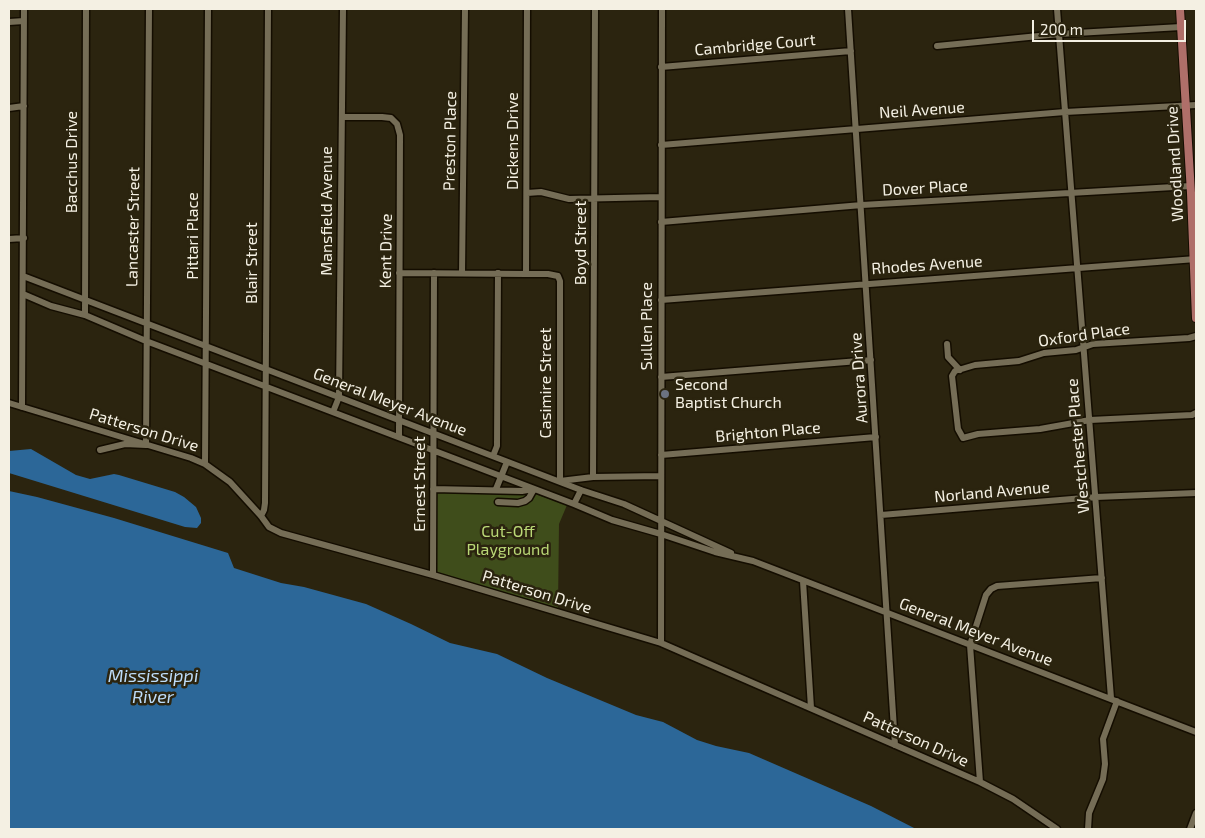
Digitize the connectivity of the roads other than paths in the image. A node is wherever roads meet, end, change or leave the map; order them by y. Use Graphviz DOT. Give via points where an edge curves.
graph roads {
  1 [pos="24,9"];
  2 [pos="86,9"];
  3 [pos="149,9"];
  4 [pos="208,9"];
  5 [pos="268,9"];
  6 [pos="343,9"];
  7 [pos="465,9"];
  8 [pos="527,9"];
  9 [pos="595,9"];
  10 [pos="662,9"];
  11 [pos="848,9"];
  12 [pos="1057,9"];
  13 [pos="1180,9"];
  14 [pos="24,21"];
  15 [pos="9,22"];
  16 [pos="1181,27"];
  17 [pos="1059,34"];
  18 [pos="937,46"];
  19 [pos="851,51"];
  20 [pos="662,67"];
  21 [pos="1196,104"];
  22 [pos="1185,105"];
  23 [pos="24,106"];
  24 [pos="9,108"];
  25 [pos="1065,112"];
  26 [pos="342,117"];
  27 [pos="856,128"];
  28 [pos="661,145"];
  29 [pos="1193,187"];
  30 [pos="527,193"];
  31 [pos="1071,193"];
  32 [pos="661,197"];
  33 [pos="595,199"];
  34 [pos="862,205"];
  35 [pos="661,222"];
  36 [pos="9,238"];
  37 [pos="24,238"];
  38 [pos="1195,259"];
  39 [pos="1077,267"];
  40 [pos="399,273"];
  41 [pos="434,273"];
  42 [pos="462,273"];
  43 [pos="498,273"];
  44 [pos="526,274"];
  45 [pos="23,276"];
  46 [pos="866,283"];
  47 [pos="23,294"];
  48 [pos="661,300"];
  49 [pos="85,301"];
  50 [pos="85,315"];
  51 [pos="1196,318"];
  52 [pos="146,324"];
  53 [pos="1196,336"];
  54 [pos="146,341"];
  55 [pos="948,344"];
  56 [pos="206,346"];
  57 [pos="1084,347"];
  58 [pos="871,360"];
  59 [pos="206,363"];
  60 [pos="265,369"];
  61 [pos="960,370"];
  62 [pos="661,377"];
  63 [pos="265,386"];
  64 [pos="340,397"];
  65 [pos="9,403"];
  66 [pos="22,407"];
  67 [pos="333,412"];
  68 [pos="1196,413"];
  69 [pos="398,419"];
  70 [pos="1090,420"];
  71 [pos="434,434"];
  72 [pos="398,437"];
  73 [pos="876,437"];
  74 [pos="146,445"];
  75 [pos="100,450"];
  76 [pos="433,450"];
  77 [pos="661,455"];
  78 [pos="493,456"];
  79 [pos="507,462"];
  80 [pos="205,464"];
  81 [pos="501,476"];
  82 [pos="661,476"];
  83 [pos="593,477"];
  84 [pos="560,481"];
  85 [pos="433,489"];
  86 [pos="496,489"];
  87 [pos="534,489"];
  88 [pos="581,490"];
  89 [pos="1196,493"];
  90 [pos="1096,498"];
  91 [pos="498,502"];
  92 [pos="574,504"];
  93 [pos="881,515"];
  94 [pos="261,516"];
  95 [pos="661,520"];
  96 [pos="661,534"];
  97 [pos="745,559"];
  98 [pos="433,575"];
  99 [pos="1102,578"];
  100 [pos="803,582"];
  101 [pos="887,614"];
  102 [pos="661,643"];
  103 [pos="970,645"];
  104 [pos="1114,699"];
  105 [pos="811,708"];
  106 [pos="1196,732"];
  107 [pos="895,745"];
  108 [pos="980,782"];
  109 [pos="1196,813"];
  110 [pos="1057,829"];
  111 [pos="1088,829"];
  112 [pos="1190,829"];
  1 -- 14 [label="street"];
  2 -- 49 [label="street, Bacchus Drive"];
  3 -- 52 [label="street, Lancaster Street"];
  4 -- 56 [label="street, Pittari Place"];
  5 -- 60 [label="street, Blair Street"];
  6 -- 26 [label="street, Mansfield Avenue"];
  7 -- 42 [label="street, Preston Place"];
  8 -- 30 [label="street, Dickens Drive"];
  9 -- 33 [label="street, Boyd Street"];
  10 -- 20 [label="street, Sullen Place"];
  11 -- 19 [label="street, Aurora Drive"];
  12 -- 17 [label="street, Westchester Place"];
  13 -- 16 [label="main road, Woodland Drive"];
  14 -- 15 [label="street"];
  14 -- 23 [label="street"];
  16 -- 17 [label="street"];
  16 -- 22 [label="main road, Woodland Drive"];
  17 -- 18 [label="street"];
  17 -- 25 [label="street, Westchester Place"];
  19 -- 20 [label="street, Cambridge Court"];
  19 -- 27 [label="street, Aurora Drive"];
  20 -- 28 [label="street, Sullen Place"];
  21 -- 22 [label="street, Neil Avenue"];
  22 -- 25 [label="street, Neil Avenue"];
  22 -- 29 [label="main road, Woodland Drive"];
  23 -- 24 [label="street"];
  23 -- 37 [label="street"];
  25 -- 27 [label="street, Neil Avenue"];
  25 -- 31 [label="street, Westchester Place"];
  26 -- 40 [label="street, Kent Drive" via="391,118 398,127 401,151"];
  26 -- 64 [label="street, Mansfield Avenue"];
  27 -- 28 [label="street, Neil Avenue"];
  27 -- 34 [label="street, Aurora Drive"];
  28 -- 32 [label="street, Sullen Place"];
  29 -- 31 [label="street, Dover Place"];
  29 -- 38 [label="main road, Woodland Drive"];
  30 -- 33 [label="street"];
  30 -- 44 [label="street, Dickens Drive"];
  31 -- 34 [label="street, Dover Place"];
  31 -- 39 [label="street, Westchester Place"];
  32 -- 33 [label="street"];
  32 -- 35 [label="street, Sullen Place"];
  33 -- 83 [label="street, Boyd Street"];
  34 -- 35 [label="street, Dover Place"];
  34 -- 46 [label="street, Aurora Drive"];
  35 -- 48 [label="street, Sullen Place"];
  36 -- 37 [label="street"];
  37 -- 45 [label="street"];
  38 -- 39 [label="street, Rhodes Avenue"];
  38 -- 51 [label="main road, Woodland Drive"];
  39 -- 46 [label="street, Rhodes Avenue"];
  39 -- 57 [label="street, Westchester Place"];
  40 -- 41 [label="street"];
  40 -- 69 [label="street, Kent Drive"];
  41 -- 42 [label="street"];
  41 -- 71 [label="street, Ernest Street"];
  42 -- 43 [label="street"];
  43 -- 44 [label="street"];
  43 -- 78 [label="street" via="497,446"];
  44 -- 84 [label="street, Casimire Street" via="556,275 559,278"];
  45 -- 47 [label="street"];
  45 -- 49 [label="street, General Meyer Avenue"];
  46 -- 48 [label="street, Rhodes Avenue"];
  46 -- 58 [label="street, Aurora Drive"];
  47 -- 50 [label="street, General Meyer Avenue"];
  47 -- 66 [label="street"];
  48 -- 62 [label="street, Sullen Place"];
  49 -- 50 [label="street, Bacchus Drive"];
  49 -- 52 [label="street, General Meyer Avenue"];
  50 -- 54 [label="street, General Meyer Avenue"];
  52 -- 54 [label="street, Lancaster Street"];
  52 -- 56 [label="street, General Meyer Avenue"];
  53 -- 57 [label="street, Oxford Place"];
  54 -- 59 [label="street, General Meyer Avenue"];
  54 -- 74 [label="street, Lancaster Street"];
  55 -- 61 [label="street" via="948,357"];
  56 -- 59 [label="street, Pittari Place"];
  56 -- 60 [label="street, General Meyer Avenue"];
  57 -- 61 [label="street, Oxford Place"];
  57 -- 70 [label="street, Westchester Place"];
  58 -- 62 [label="street"];
  58 -- 73 [label="street, Aurora Drive"];
  59 -- 63 [label="street, General Meyer Avenue"];
  59 -- 80 [label="street, Pittari Place"];
  60 -- 63 [label="street, Blair Street"];
  60 -- 64 [label="street, General Meyer Avenue"];
  61 -- 70 [label="street" via="952,376 958,429 964,438"];
  62 -- 77 [label="street, Sullen Place"];
  63 -- 67 [label="street, General Meyer Avenue"];
  63 -- 94 [label="street, Blair Street" via="265,503"];
  64 -- 67 [label="street, Mansfield Avenue"];
  64 -- 69 [label="street, General Meyer Avenue"];
  65 -- 66 [label="street, Patterson Drive"];
  66 -- 74 [label="street, Patterson Drive"];
  67 -- 72 [label="street, General Meyer Avenue"];
  68 -- 70 [label="street"];
  69 -- 71 [label="street, General Meyer Avenue"];
  69 -- 72 [label="street, Kent Drive"];
  70 -- 90 [label="street, Westchester Place"];
  71 -- 76 [label="street, Ernest Street"];
  71 -- 78 [label="street, General Meyer Avenue"];
  72 -- 76 [label="street, General Meyer Avenue"];
  73 -- 77 [label="street, Brighton Place"];
  73 -- 93 [label="street, Aurora Drive"];
  74 -- 75 [label="street" via="125,444"];
  74 -- 80 [label="street, Patterson Drive"];
  76 -- 81 [label="street, General Meyer Avenue"];
  76 -- 85 [label="street, Ernest Street"];
  77 -- 82 [label="street, Sullen Place"];
  78 -- 79 [label="street, General Meyer Avenue"];
  79 -- 81 [label="street"];
  79 -- 84 [label="street, General Meyer Avenue"];
  80 -- 94 [label="street, Patterson Drive" via="230,482"];
  81 -- 86 [label="street"];
  81 -- 87 [label="street, General Meyer Avenue"];
  82 -- 83 [label="street"];
  82 -- 95 [label="street, Sullen Place"];
  83 -- 84 [label="street"];
  84 -- 88 [label="street, General Meyer Avenue"];
  85 -- 86 [label="street"];
  85 -- 98 [label="street, Ernest Street"];
  86 -- 87 [label="street"];
  87 -- 91 [label="street" via="525,501"];
  87 -- 92 [label="street, General Meyer Avenue"];
  88 -- 92 [label="street"];
  88 -- 95 [label="street, General Meyer Avenue"];
  89 -- 90 [label="street, Norland Avenue"];
  90 -- 93 [label="street, Norland Avenue"];
  90 -- 99 [label="street, Westchester Place"];
  92 -- 96 [label="street, General Meyer Avenue" via="612,520"];
  93 -- 101 [label="street, Aurora Drive"];
  94 -- 98 [label="street, Patterson Drive" via="268,527 289,536"];
  95 -- 96 [label="street, Sullen Place"];
  95 -- 97 [label="street, General Meyer Avenue"];
  96 -- 97 [label="street, General Meyer Avenue"];
  96 -- 102 [label="street, Sullen Place"];
  97 -- 100 [label="street, General Meyer Avenue"];
  98 -- 102 [label="street, Patterson Drive"];
  99 -- 103 [label="street" via="991,589 986,595"];
  99 -- 104 [label="street, Westchester Place"];
  100 -- 101 [label="street, General Meyer Avenue"];
  100 -- 105 [label="street"];
  101 -- 103 [label="street, General Meyer Avenue"];
  101 -- 107 [label="street, Aurora Drive"];
  102 -- 105 [label="street, Patterson Drive"];
  103 -- 104 [label="street, General Meyer Avenue"];
  103 -- 108 [label="street"];
  104 -- 106 [label="street, General Meyer Avenue"];
  104 -- 111 [label="street, Westchester Place" via="1103,739 1103,779 1089,814"];
  105 -- 107 [label="street, Patterson Drive"];
  107 -- 108 [label="street, Patterson Drive"];
  108 -- 110 [label="street, Patterson Drive" via="1013,799"];
  109 -- 112 [label="street"];
}
